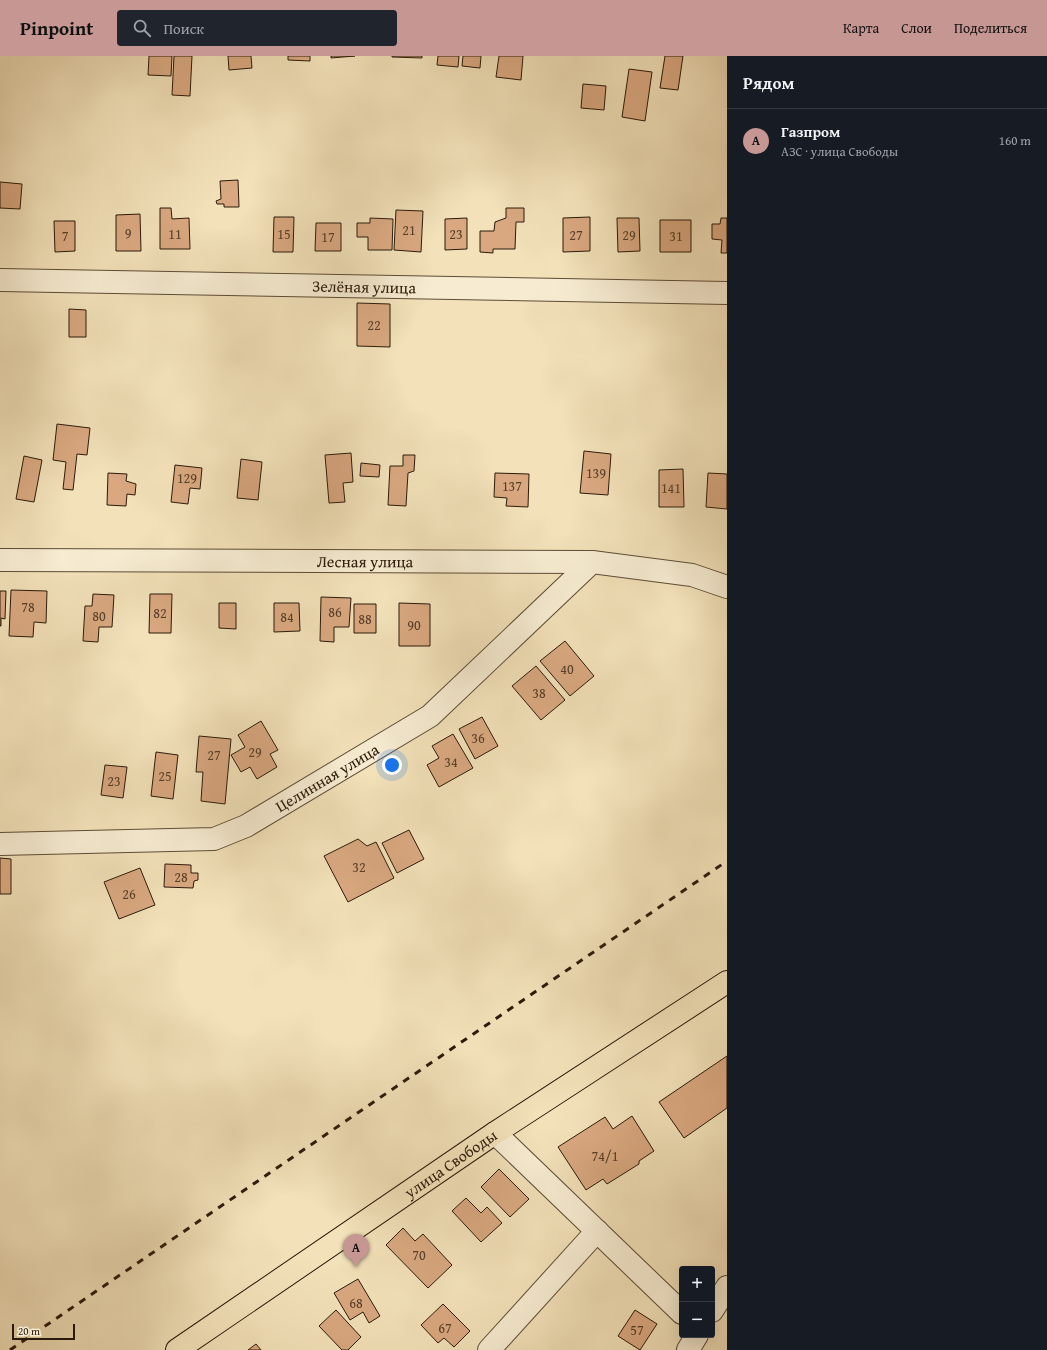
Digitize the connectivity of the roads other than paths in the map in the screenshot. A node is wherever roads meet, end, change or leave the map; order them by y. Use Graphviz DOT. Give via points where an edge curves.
graph roads {
  1 [pos="0,280"];
  2 [pos="727,293"];
  3 [pos="0,560"];
  4 [pos="592,562"];
  5 [pos="727,587"];
  6 [pos="0,844"];
  7 [pos="727,982"];
  8 [pos="495,1134"];
  9 [pos="597,1231"];
  10 [pos="727,1287"];
  11 [pos="715,1306"];
  12 [pos="679,1310"];
  13 [pos="695,1338"];
  14 [pos="177,1350"];
  15 [pos="489,1350"];
  16 [pos="688,1350"];
  1 -- 2 [label="street, Зелёная улица"];
  3 -- 4 [label="street, Лесная улица"];
  4 -- 5 [label="street, Лесная улица" via="692,575"];
  4 -- 6 [label="street, Целинная улица" via="430,716 246,826 214,839"];
  7 -- 8 [label="main road, улица Свободы"];
  8 -- 9 [label="street"];
  8 -- 14 [label="main road, улица Свободы"];
  9 -- 12 [label="street"];
  9 -- 15 [label="street"];
  10 -- 11 [label="street"];
  13 -- 16 [label="street"];
}
